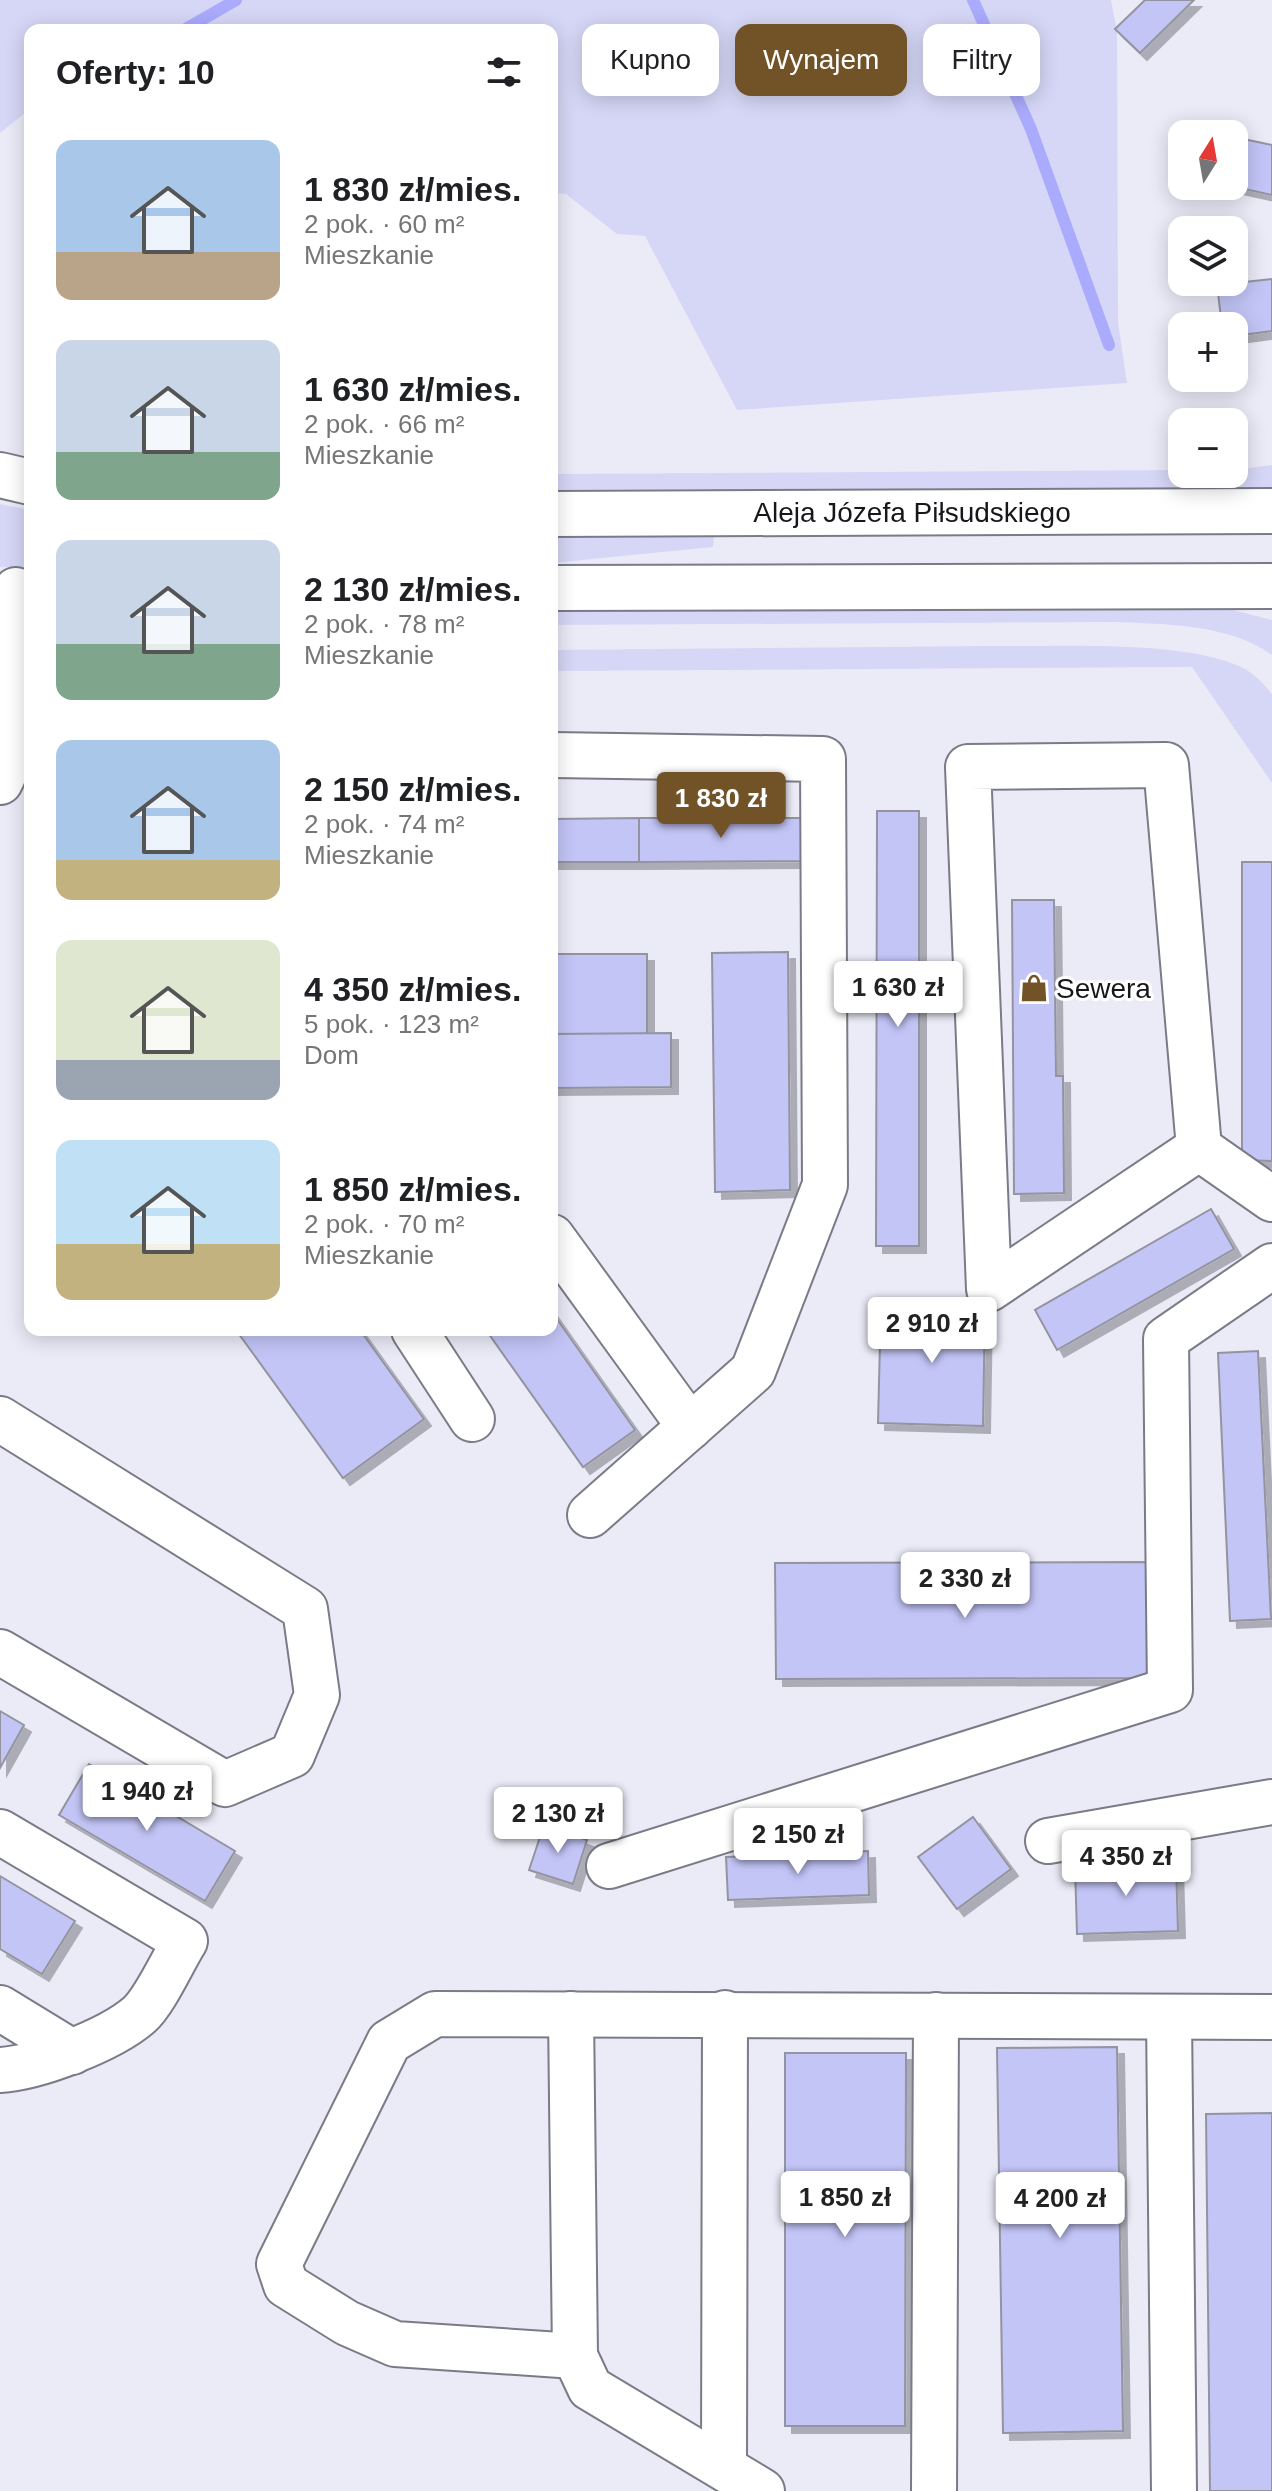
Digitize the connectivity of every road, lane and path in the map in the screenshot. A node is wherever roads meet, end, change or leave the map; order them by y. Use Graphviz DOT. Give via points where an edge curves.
graph roads {
  1 [pos="0,475"];
  2 [pos="24,481"];
  3 [pos="1272,511"];
  4 [pos="558,514"];
  5 [pos="1272,586"];
  6 [pos="558,588"];
  7 [pos="15,590"];
  8 [pos="558,755"];
  9 [pos="18,772"];
  10 [pos="1199,1148"];
  11 [pos="1272,1199"];
  12 [pos="558,1245"];
  13 [pos="1272,1266"];
  14 [pos="418,1336"];
  15 [pos="0,1419"];
  16 [pos="472,1419"];
  17 [pos="690,1427"];
  18 [pos="590,1515"];
  19 [pos="0,1652"];
  20 [pos="1272,1802"];
  21 [pos="0,1832"];
  22 [pos="1048,1841"];
  23 [pos="609,1866"];
  24 [pos="0,2008"];
  25 [pos="725,2013"];
  26 [pos="571,2014"];
  27 [pos="936,2015"];
  28 [pos="1169,2017"];
  29 [pos="1272,2017"];
  30 [pos="72,2052"];
  31 [pos="0,2070"];
  32 [pos="575,2356"];
  33 [pos="724,2465"];
  34 [pos="762,2491"];
  35 [pos="934,2491"];
  36 [pos="1174,2491"];
  1 -- 2 [label="street"];
  3 -- 4 [label="street, Aleja Józefa Piłsudskiego"];
  5 -- 6 [label="street"];
  7 -- 9 [label="street"];
  8 -- 17 [label="street" via="823,759 825,1185 753,1371"];
  10 -- 10 [label="street" via="1166,765 968,767 989,1289"];
  10 -- 11 [label="street"];
  12 -- 17 [label="street"];
  13 -- 23 [label="street" via="1166,1339 1170,1690"];
  14 -- 16 [label="street"];
  15 -- 19 [label="street" via="305,1609 317,1695 292,1755 225,1784"];
  17 -- 18 [label="street"];
  20 -- 22 [label="street"];
  21 -- 30 [label="street" via="185,1941 140,2015"];
  24 -- 30 [label="street"];
  25 -- 26 [label="street"];
  25 -- 27 [label="street"];
  25 -- 33 [label="street"];
  26 -- 32 [label="street"];
  26 -- 32 [label="street" via="435,2014 389,2042 279,2264 286,2285 311,2304 395,2344"];
  27 -- 28 [label="street"];
  27 -- 35 [label="street"];
  28 -- 29 [label="street"];
  28 -- 36 [label="street"];
  30 -- 31 [label="street"];
  32 -- 33 [label="street" via="590,2388"];
  33 -- 34 [label="street"];
}
